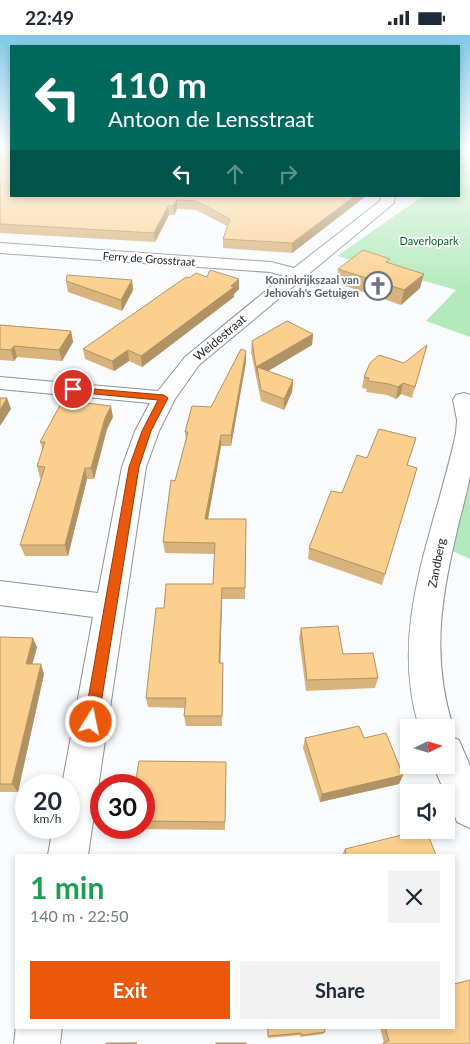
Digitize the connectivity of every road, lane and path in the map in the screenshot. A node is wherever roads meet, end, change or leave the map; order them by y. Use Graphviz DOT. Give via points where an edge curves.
graph roads {
  1 [pos="388,197"];
  2 [pos="0,248"];
  3 [pos="297,273"];
  4 [pos="0,383"];
  5 [pos="164,398"];
  6 [pos="464,399"];
  7 [pos="0,593"];
  8 [pos="110,607"];
  9 [pos="433,719"];
  10 [pos="455,774"];
  11 [pos="470,809"];
  12 [pos="68,854"];
  13 [pos="39,1029"];
  14 [pos="37,1044"];
  1 -- 3 [label="street, Weidestraat" via="387,203"];
  2 -- 3 [label="street, Ferry de Grosstraat" via="272,267"];
  3 -- 5 [label="street, Weidestraat" via="192,361"];
  4 -- 5 [label="street"];
  5 -- 8 [label="street, Weidestraat" via="134,467"];
  6 -- 9 [label="street, Zandberg" via="469,425 439,549 426,623 423,666"];
  7 -- 8 [label="street"];
  8 -- 12 [label="street, Weidestraat"];
  10 -- 11 [label="street"];
  13 -- 14 [label="street"];
}
